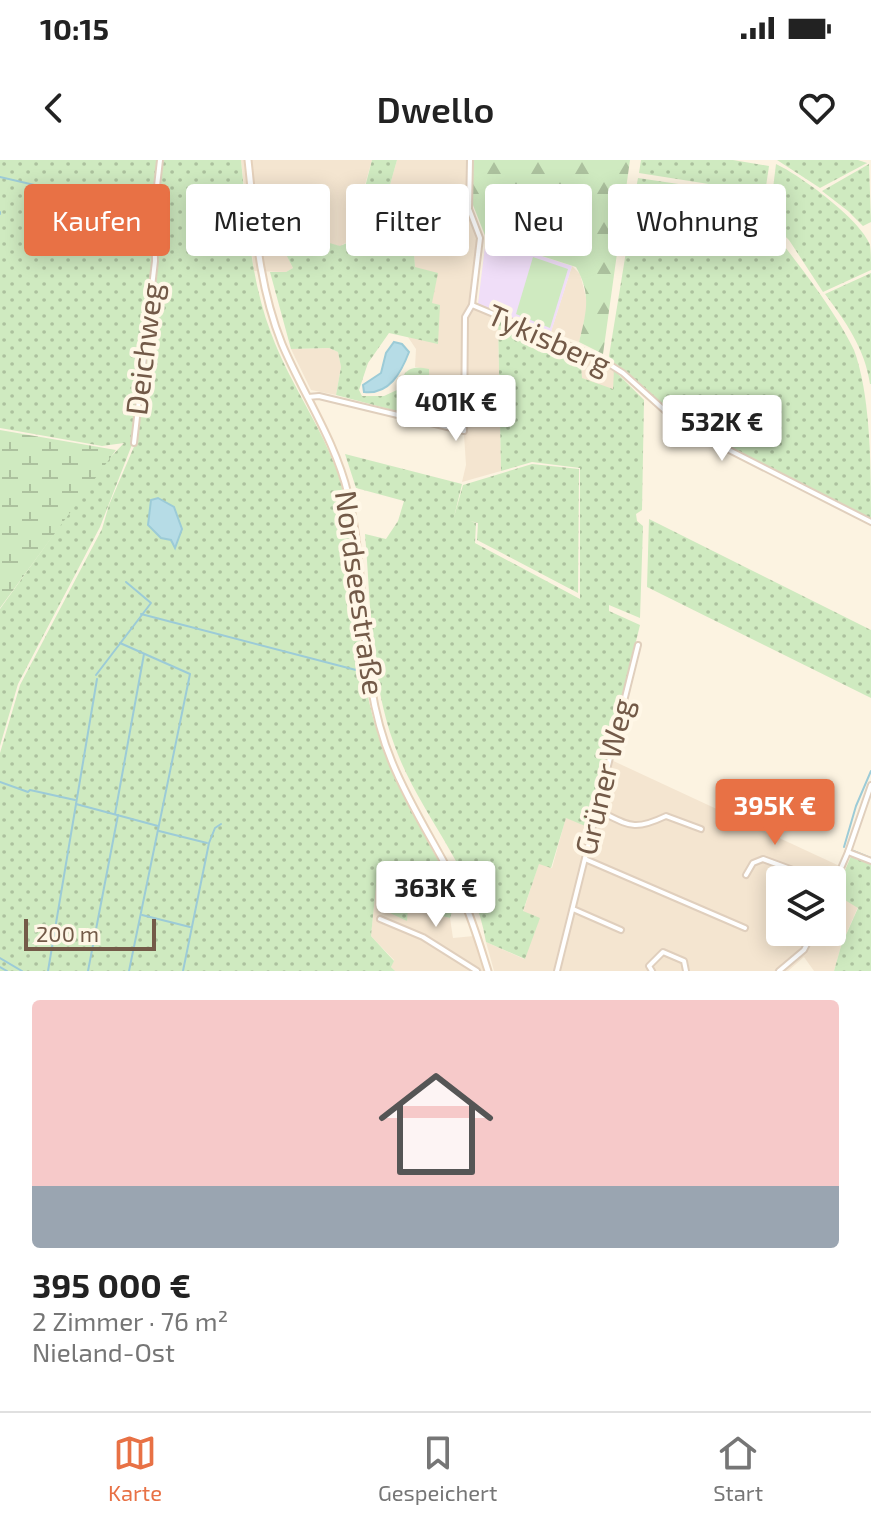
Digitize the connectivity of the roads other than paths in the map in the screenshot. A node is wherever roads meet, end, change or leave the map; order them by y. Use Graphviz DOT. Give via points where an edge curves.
graph roads {
  1 [pos="160,160"];
  2 [pos="248,160"];
  3 [pos="470,160"];
  4 [pos="472,305"];
  5 [pos="308,397"];
  6 [pos="134,443"];
  7 [pos="871,522"];
  8 [pos="638,645"];
  9 [pos="871,785"];
  10 [pos="597,810"];
  11 [pos="701,829"];
  12 [pos="848,852"];
  13 [pos="585,859"];
  14 [pos="871,861"];
  15 [pos="782,866"];
  16 [pos="842,866"];
  17 [pos="746,875"];
  18 [pos="573,909"];
  19 [pos="380,919"];
  20 [pos="745,928"];
  21 [pos="621,930"];
  22 [pos="806,946"];
  23 [pos="477,971"];
  24 [pos="488,971"];
  25 [pos="557,971"];
  26 [pos="652,971"];
  27 [pos="686,971"];
  28 [pos="779,971"];
  1 -- 6 [label="street, Deichweg" via="155,261"];
  2 -- 5 [label="main road, Nordseestraße" via="263,283 282,343"];
  3 -- 4 [label="street" via="469,209 480,238"];
  4 -- 5 [label="street" via="465,317 464,431"];
  4 -- 7 [label="street, Tykisberg" via="601,359 682,426"];
  5 -- 24 [label="main road, Nordseestraße" via="347,489 370,689 383,737 463,900"];
  8 -- 10 [label="street, Grüner Weg"];
  9 -- 12 [label="street"];
  10 -- 11 [label="street" via="633,827 666,816"];
  10 -- 13 [label="street, Grüner Weg"];
  12 -- 14 [label="street"];
  12 -- 16 [label="street"];
  13 -- 18 [label="street, Grüner Weg"];
  13 -- 20 [label="street"];
  15 -- 17 [label="street" via="763,859"];
  18 -- 21 [label="street"];
  18 -- 25 [label="street, Grüner Weg"];
  19 -- 23 [label="street" via="423,937"];
  22 -- 28 [label="street"];
  26 -- 27 [label="street" via="649,966 663,952 684,961"];
}
